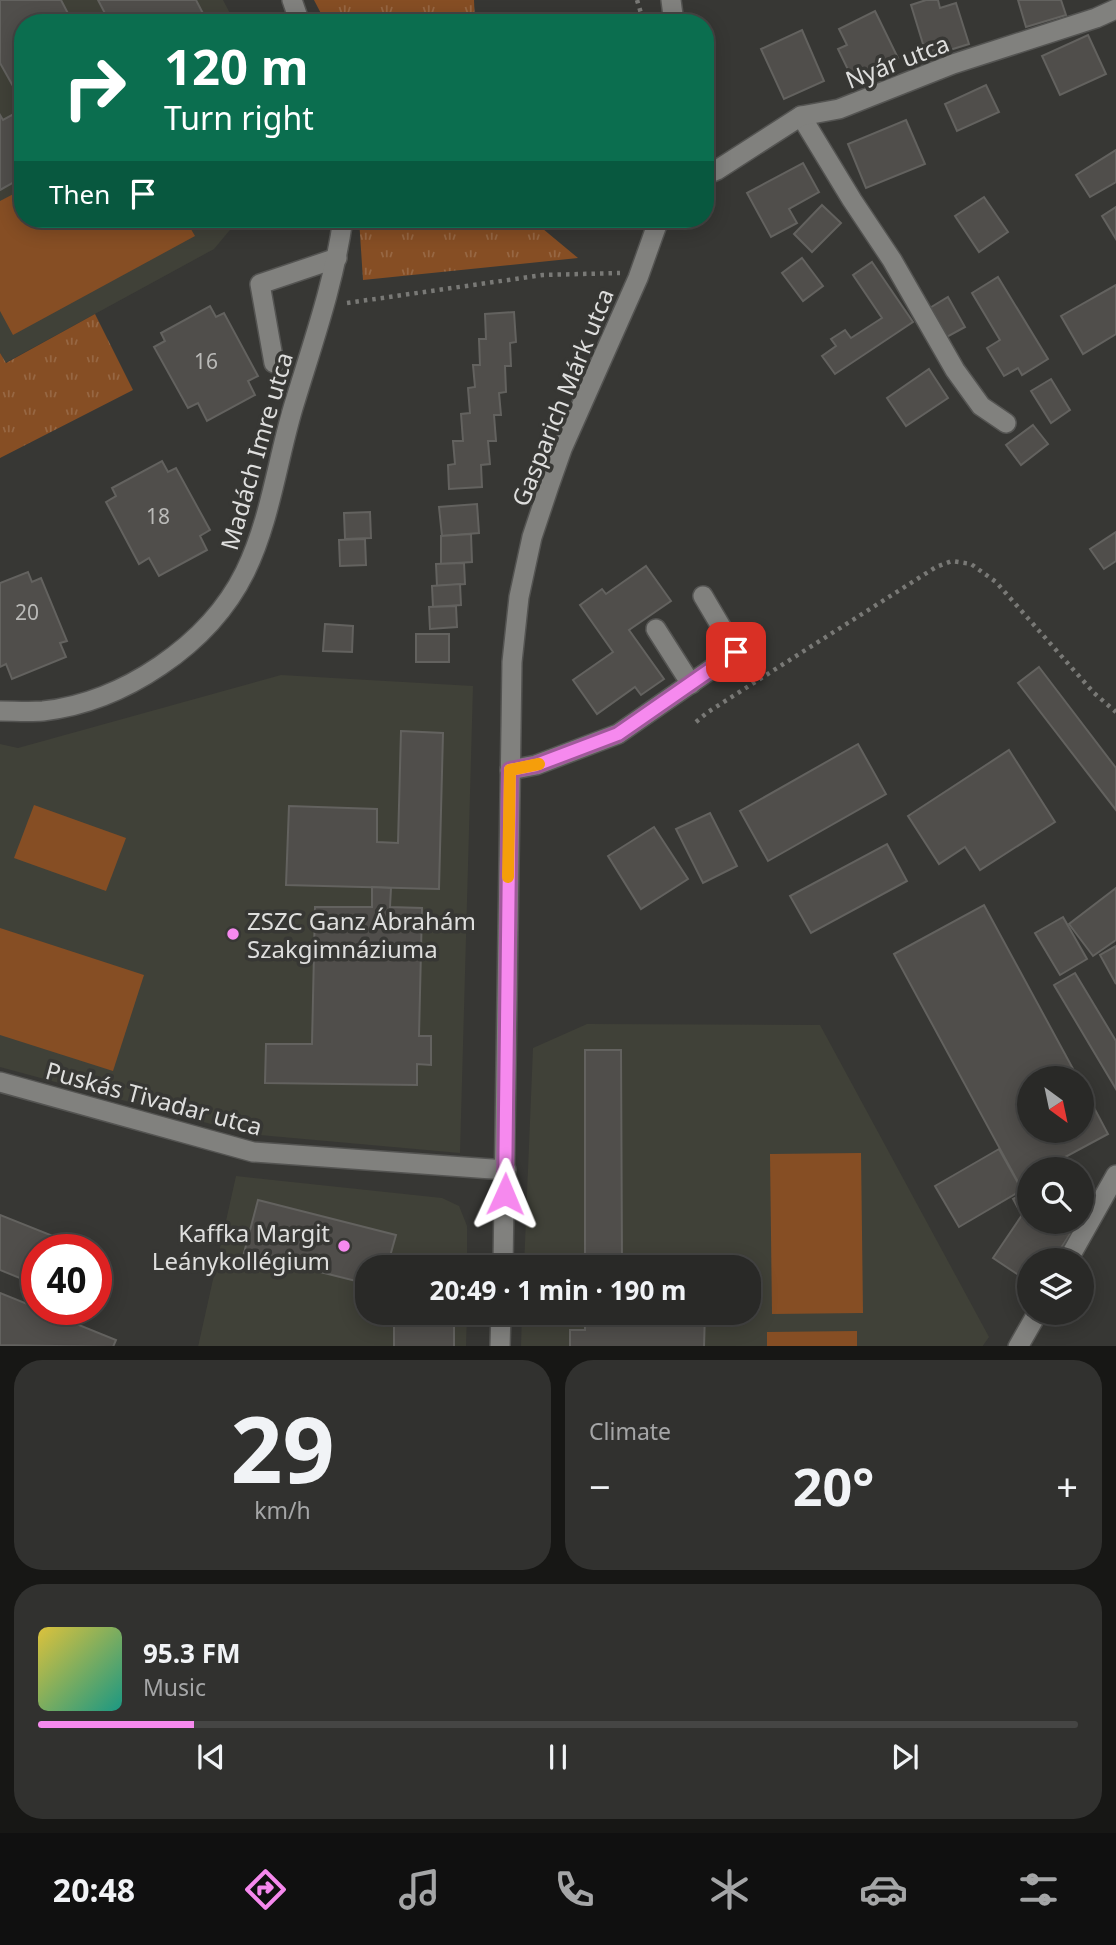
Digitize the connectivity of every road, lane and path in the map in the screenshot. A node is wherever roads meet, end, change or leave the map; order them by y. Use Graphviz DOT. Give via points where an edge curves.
graph roads {
  1 [pos="1116,9"];
  2 [pos="801,116"];
  3 [pos="714,171"];
  4 [pos="342,228"];
  5 [pos="656,228"];
  6 [pos="337,258"];
  7 [pos="638,278"];
  8 [pos="324,306"];
  9 [pos="275,363"];
  10 [pos="1006,423"];
  11 [pos="703,596"];
  12 [pos="656,629"];
  13 [pos="691,684"];
  14 [pos="0,711"];
  15 [pos="1116,712"];
  16 [pos="696,722"];
  17 [pos="510,770"];
  18 [pos="0,1082"];
  19 [pos="506,1170"];
  20 [pos="1116,1175"];
  21 [pos="1075,1248"];
  22 [pos="503,1255"];
  23 [pos="501,1325"];
  24 [pos="1030,1325"];
  25 [pos="500,1346"];
  26 [pos="1018,1346"];
  1 -- 2 [label="street, Nyár utca" via="953,64 839,109"];
  2 -- 3 [label="street, Nyár utca"];
  2 -- 10 [label="street" via="955,370 981,406"];
  4 -- 6 [label="street, Madách Imre utca"];
  5 -- 7 [label="street, Gasparich Márk utca"];
  6 -- 8 [label="street, Madách Imre utca"];
  6 -- 9 [label="street" via="260,284"];
  7 -- 8 [label="path" via="615,272 543,275"];
  7 -- 17 [label="street, Gasparich Márk utca" via="562,449 532,537 512,662"];
  8 -- 14 [label="street, Madách Imre utca" via="260,537 223,607 178,652 131,683 87,701 43,711"];
  11 -- 13 [label="street" via="736,652"];
  12 -- 13 [label="street"];
  13 -- 17 [label="street" via="618,734"];
  15 -- 16 [label="path" via="996,582 971,564 952,561"];
  17 -- 19 [label="street, Gasparich Márk utca"];
  18 -- 19 [label="street, Puskás Tivadar utca" via="253,1152"];
  19 -- 22 [label="street, Gasparich Márk utca"];
  20 -- 21 [label="street"];
  23 -- 25 [label="street"];
  24 -- 26 [label="street"];
}
